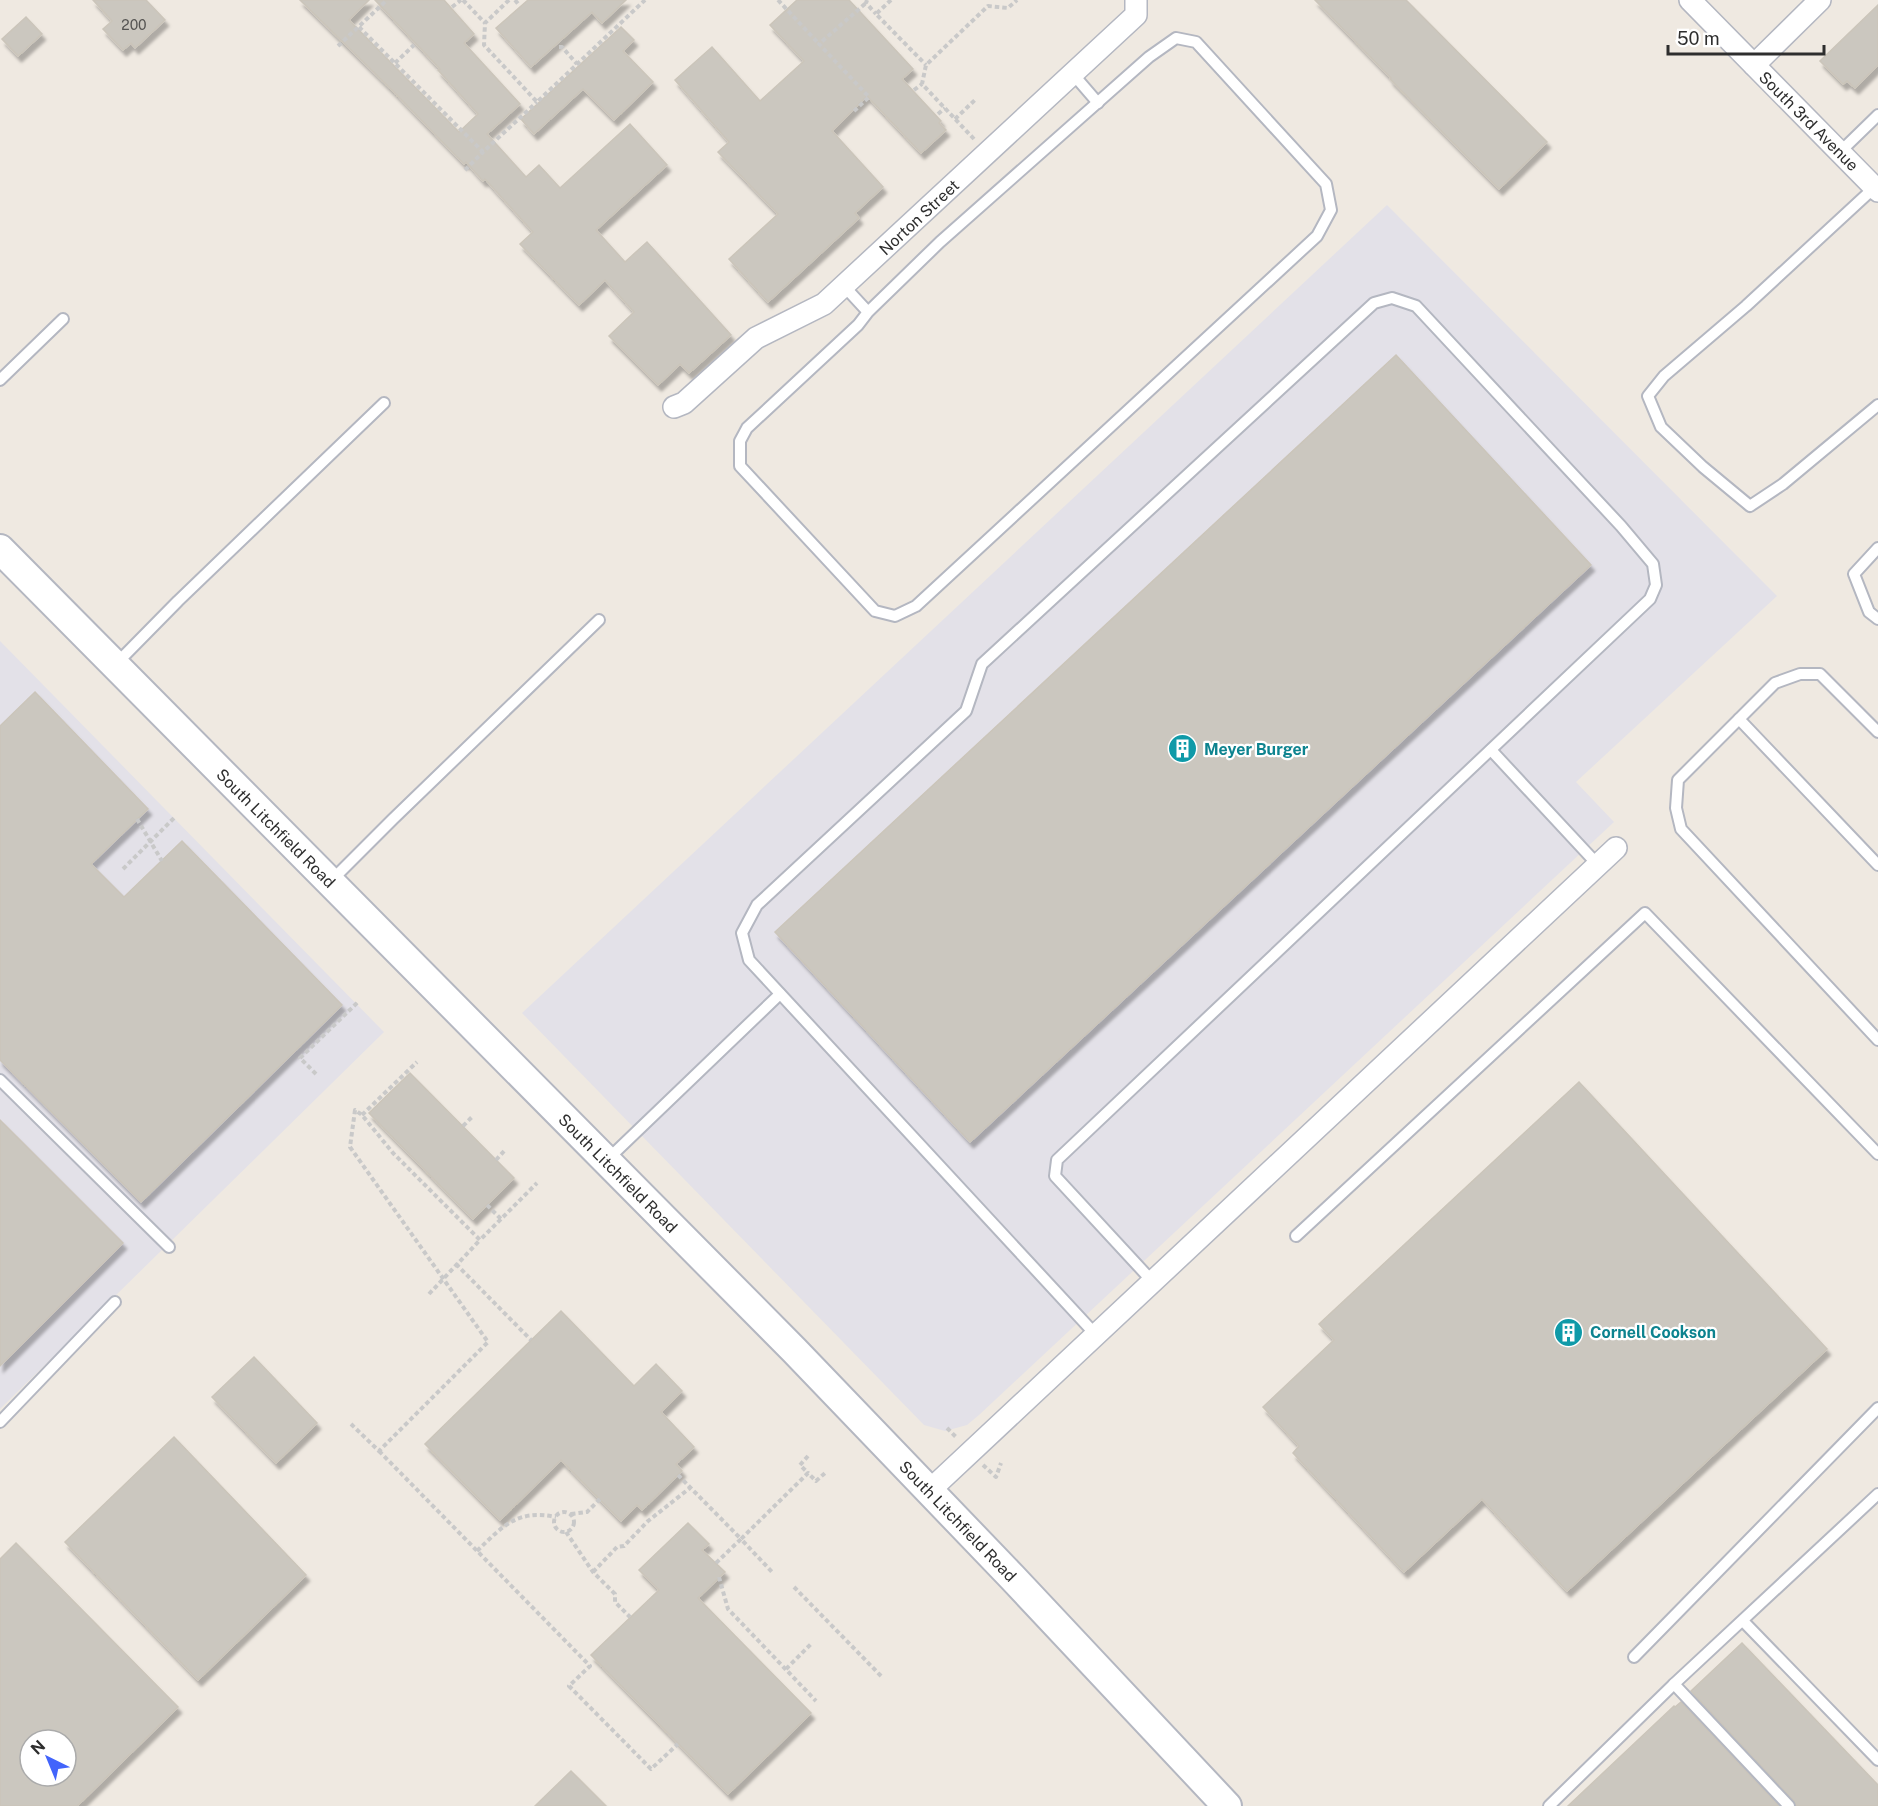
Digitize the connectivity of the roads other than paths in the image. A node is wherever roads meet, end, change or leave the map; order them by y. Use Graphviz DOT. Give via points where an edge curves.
graph roads {
  1 [pos="1136,0"];
  2 [pos="1690,0"];
  3 [pos="1820,0"];
  4 [pos="1754,65"];
  5 [pos="1073,74"];
  6 [pos="1098,103"];
  7 [pos="1878,115"];
  8 [pos="1840,153"];
  9 [pos="1876,189"];
  10 [pos="843,286"];
  11 [pos="868,312"];
  12 [pos="63,319"];
  13 [pos="0,380"];
  14 [pos="384,403"];
  15 [pos="1878,405"];
  16 [pos="674,407"];
  17 [pos="1878,548"];
  18 [pos="0,549"];
  19 [pos="1878,619"];
  20 [pos="599,620"];
  21 [pos="115,665"];
  22 [pos="1739,719"];
  23 [pos="1878,732"];
  24 [pos="1491,750"];
  25 [pos="1616,848"];
  26 [pos="1598,865"];
  27 [pos="1878,865"];
  28 [pos="330,882"];
  29 [pos="780,994"];
  30 [pos="1878,1040"];
  31 [pos="0,1080"];
  32 [pos="1878,1154"];
  33 [pos="607,1161"];
  34 [pos="1296,1236"];
  35 [pos="169,1247"];
  36 [pos="1153,1282"];
  37 [pos="115,1302"];
  38 [pos="1096,1335"];
  39 [pos="1878,1408"];
  40 [pos="0,1422"];
  41 [pos="929,1491"];
  42 [pos="1878,1494"];
  43 [pos="1743,1621"];
  44 [pos="1634,1657"];
  45 [pos="1674,1684"];
  46 [pos="1878,1760"];
  47 [pos="1227,1806"];
  48 [pos="1549,1806"];
  49 [pos="1789,1806"];
  1 -- 5 [label="street, Norton Street" via="1136,15"];
  2 -- 4 [label="street, South 3rd Avenue"];
  3 -- 4 [label="street"];
  4 -- 8 [label="street, South 3rd Avenue"];
  5 -- 6 [label="lane"];
  5 -- 10 [label="street, Norton Street"];
  6 -- 11 [label="lane" via="940,242"];
  6 -- 11 [label="lane" via="1176,38 1196,42 1326,184 1331,210 1317,236 915,606 895,616 875,611 740,466 740,441 747,428"];
  7 -- 8 [label="lane"];
  8 -- 9 [label="street, South 3rd Avenue"];
  9 -- 15 [label="lane" via="1664,376 1648,396 1661,427 1750,506 1783,484"];
  10 -- 11 [label="lane"];
  10 -- 16 [label="street, Norton Street" via="824,304 756,338 684,403"];
  12 -- 13 [label="lane"];
  14 -- 21 [label="lane"];
  17 -- 19 [label="lane" via="1854,574 1869,612"];
  18 -- 21 [label="main road, South Litchfield Road"];
  20 -- 28 [label="lane"];
  21 -- 28 [label="main road, South Litchfield Road"];
  22 -- 23 [label="lane" via="1775,683 1800,674 1820,675"];
  22 -- 27 [label="lane"];
  22 -- 30 [label="lane" via="1678,780 1676,808 1681,830"];
  24 -- 26 [label="lane"];
  24 -- 29 [label="lane" via="1650,599 1656,585 1653,564 1416,306 1392,298 1374,303 982,664 966,711 756,905 742,933 748,960"];
  24 -- 36 [label="lane" via="1057,1160 1056,1176"];
  25 -- 26 [label="street"];
  26 -- 36 [label="street"];
  28 -- 33 [label="main road, South Litchfield Road"];
  29 -- 33 [label="lane"];
  29 -- 38 [label="lane"];
  31 -- 35 [label="lane"];
  32 -- 34 [label="lane" via="1646,913"];
  33 -- 41 [label="main road, South Litchfield Road"];
  36 -- 38 [label="street"];
  37 -- 40 [label="lane"];
  38 -- 41 [label="street"];
  39 -- 44 [label="lane"];
  41 -- 47 [label="main road, South Litchfield Road"];
  42 -- 43 [label="lane"];
  43 -- 45 [label="lane"];
  43 -- 46 [label="lane"];
  45 -- 48 [label="lane"];
  45 -- 49 [label="lane"];
}
